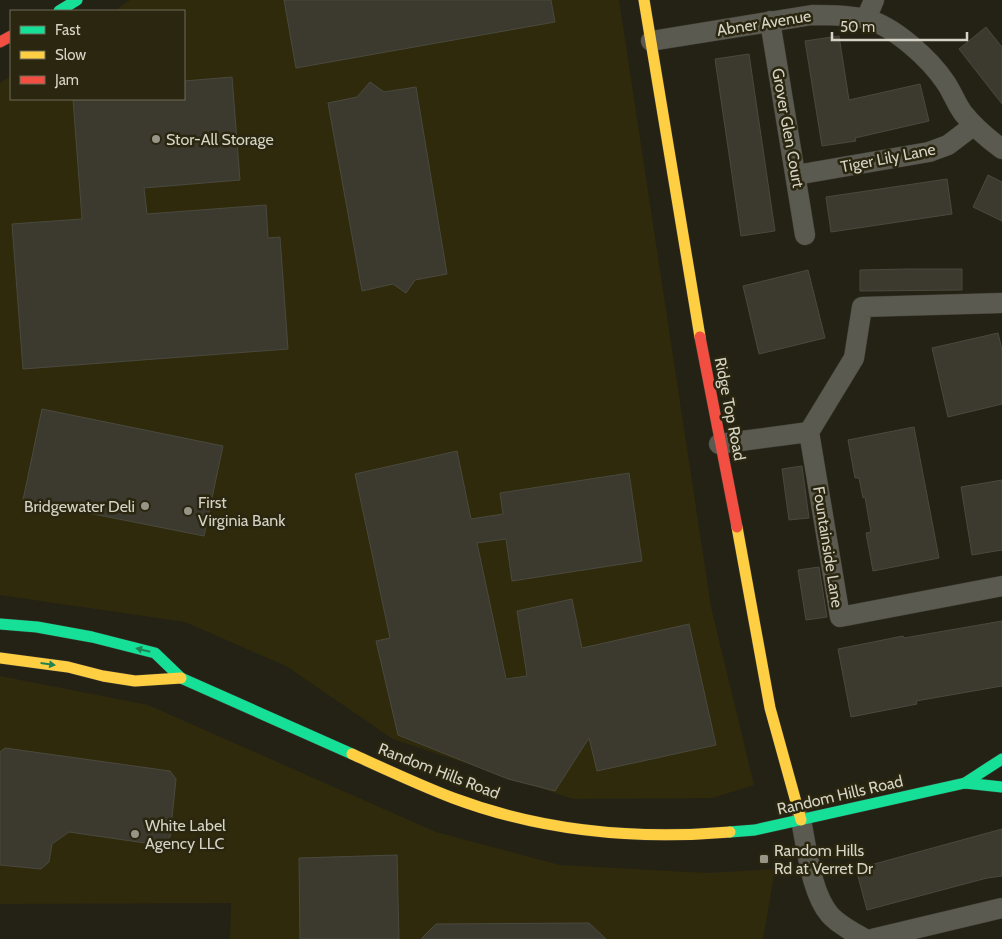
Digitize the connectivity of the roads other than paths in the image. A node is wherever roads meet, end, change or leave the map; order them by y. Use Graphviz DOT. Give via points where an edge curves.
graph roads {
  1 [pos="77,0"];
  2 [pos="644,0"];
  3 [pos="874,0"];
  4 [pos="60,10"];
  5 [pos="866,19"];
  6 [pos="770,21"];
  7 [pos="651,41"];
  8 [pos="973,126"];
  9 [pos="1002,149"];
  10 [pos="796,175"];
  11 [pos="805,235"];
  12 [pos="1002,303"];
  13 [pos="809,432"];
  14 [pos="720,444"];
  15 [pos="1002,586"];
  16 [pos="0,624"];
  17 [pos="0,658"];
  18 [pos="181,678"];
  19 [pos="1002,759"];
  20 [pos="965,783"];
  21 [pos="1002,787"];
  22 [pos="801,820"];
  23 [pos="1002,908"];
  24 [pos="865,939"];
  25 [pos="872,939"];
  1 -- 4 [label="street"];
  2 -- 7 [label="street, Ridge Top Road"];
  3 -- 5 [label="street"];
  5 -- 6 [label="street, Abner Avenue" via="812,15"];
  5 -- 8 [label="street, Abner Avenue" via="900,37 924,56"];
  6 -- 7 [label="street, Abner Avenue"];
  6 -- 10 [label="street, Grover Glen Court"];
  7 -- 14 [label="street, Ridge Top Road"];
  8 -- 9 [label="street, Abner Avenue"];
  8 -- 10 [label="street, Tiger Lily Lane" via="948,145 929,152"];
  10 -- 11 [label="street, Grover Glen Court"];
  12 -- 13 [label="street" via="862,306 854,358"];
  13 -- 14 [label="street"];
  13 -- 15 [label="street, Fountainside Lane" via="840,617"];
  14 -- 22 [label="street, Ridge Top Road" via="770,708"];
  18 -- 16 [label="street, Random Hills Road, one-way" via="155,653 92,637"];
  17 -- 18 [label="street, Random Hills Road, one-way" via="68,666 135,681"];
  18 -- 22 [label="street, Random Hills Road" via="454,798 557,826 627,835 698,835 755,830"];
  19 -- 20 [label="street, Random Hills Road"];
  20 -- 21 [label="street, Random Hills Road"];
  20 -- 22 [label="street, Random Hills Road"];
  22 -- 24 [label="street" via="816,890 830,914"];
  23 -- 25 [label="street"];
}
